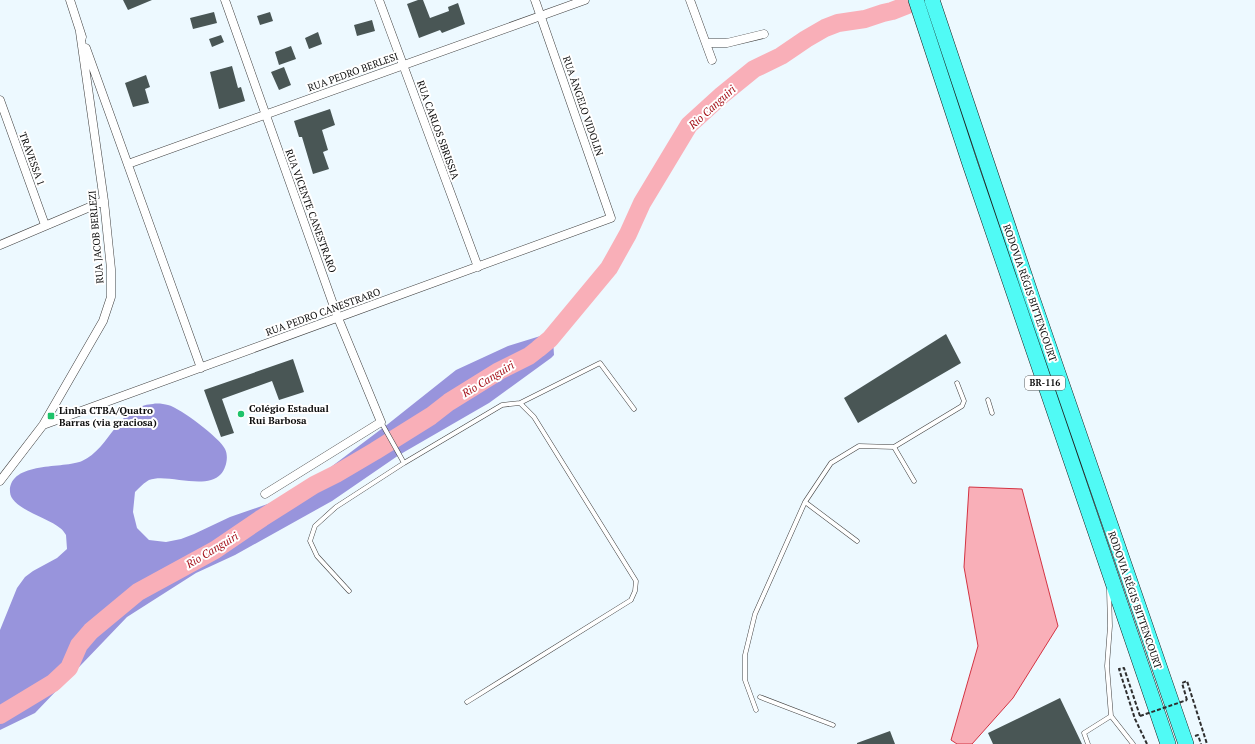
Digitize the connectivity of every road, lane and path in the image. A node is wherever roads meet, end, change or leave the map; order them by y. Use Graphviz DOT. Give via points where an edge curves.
graph roads {
  1 [pos="70,0"];
  2 [pos="225,0"];
  3 [pos="379,0"];
  4 [pos="535,0"];
  5 [pos="585,0"];
  6 [pos="690,0"];
  7 [pos="916,0"];
  8 [pos="932,0"];
  9 [pos="541,16"];
  10 [pos="931,19"];
  11 [pos="80,32"];
  12 [pos="764,34"];
  13 [pos="706,43"];
  14 [pos="712,60"];
  15 [pos="403,65"];
  16 [pos="0,100"];
  17 [pos="266,113"];
  18 [pos="128,164"];
  19 [pos="104,202"];
  20 [pos="611,218"];
  21 [pos="45,225"];
  22 [pos="0,245"];
  23 [pos="478,267"];
  24 [pos="338,318"];
  25 [pos="201,368"];
  26 [pos="957,383"];
  27 [pos="988,400"];
  28 [pos="520,403"];
  29 [pos="634,409"];
  30 [pos="992,413"];
  31 [pos="382,424"];
  32 [pos="43,425"];
  33 [pos="894,447"];
  34 [pos="404,463"];
  35 [pos="0,481"];
  36 [pos="914,481"];
  37 [pos="265,494"];
  38 [pos="805,502"];
  39 [pos="858,541"];
  40 [pos="1106,564"];
  41 [pos="349,591"];
  42 [pos="760,697"];
  43 [pos="467,702"];
  44 [pos="756,710"];
  45 [pos="1112,716"];
  46 [pos="833,725"];
  47 [pos="1088,744"];
  48 [pos="1134,744"];
  49 [pos="1147,744"];
  50 [pos="1168,744"];
  51 [pos="1186,744"];
  52 [pos="1207,744"];
  1 -- 11 [label="street, RUA JACOB BERLEZI"];
  2 -- 17 [label="street, RUA VICENTE CANESTRARO"];
  3 -- 15 [label="street, RUA CARLOS SBRISSIA"];
  4 -- 9 [label="street, RUA ÂNGELO VIDOLIN"];
  5 -- 9 [label="street, RUA PEDRO BERLESI"];
  6 -- 13 [label="street"];
  7 -- 10 [label="highway, RODOVIA RÉGIS BITTENCOURT / BR-116"];
  8 -- 10 [label="highway, RODOVIA RÉGIS BITTENCOURT / BR-116"];
  9 -- 15 [label="street, RUA PEDRO BERLESI"];
  9 -- 20 [label="street, RUA ÂNGELO VIDOLIN"];
  10 -- 40 [label="highway, RODOVIA RÉGIS BITTENCOURT / BR-116" via="970,164"];
  10 -- 51 [label="highway, RODOVIA RÉGIS BITTENCOURT / BR-116" via="1041,325"];
  11 -- 18 [label="street, RUA JACOB BERLEZI"];
  11 -- 19 [label="street, RUA JACOB BERLEZI"];
  12 -- 13 [label="street" via="727,42"];
  13 -- 14 [label="street"];
  15 -- 17 [label="street, RUA PEDRO BERLESI"];
  15 -- 23 [label="street, RUA CARLOS SBRISSIA"];
  16 -- 21 [label="street, TRAVESSA 1"];
  17 -- 18 [label="street, RUA PEDRO BERLESI"];
  17 -- 24 [label="street, RUA VICENTE CANESTRARO"];
  18 -- 25 [label="street, RUA JACOB BERLEZI"];
  19 -- 21 [label="street"];
  19 -- 32 [label="street, RUA JACOB BERLEZI" via="111,269 111,297 103,320"];
  20 -- 23 [label="street, RUA PEDRO CANESTRARO"];
  21 -- 22 [label="street"];
  23 -- 24 [label="street, RUA PEDRO CANESTRARO"];
  24 -- 25 [label="street, RUA PEDRO CANESTRARO"];
  24 -- 31 [label="street, RUA VICENTE CANESTRARO"];
  25 -- 32 [label="street, RUA PEDRO CANESTRARO"];
  26 -- 33 [label="lane" via="964,401 962,406"];
  27 -- 30 [label="lane"];
  28 -- 29 [label="lane" via="600,364"];
  28 -- 34 [label="lane" via="502,405"];
  28 -- 43 [label="lane" via="534,417 636,581 635,591 631,600"];
  31 -- 34 [label="lane"];
  31 -- 37 [label="street"];
  32 -- 35 [label="street, RUA JACOB BERLEZI"];
  33 -- 36 [label="lane"];
  33 -- 38 [label="lane" via="859,446 831,463"];
  34 -- 41 [label="lane" via="336,508 315,526 310,541 317,556"];
  38 -- 39 [label="lane"];
  38 -- 44 [label="lane" via="755,614 745,655 745,680"];
  40 -- 45 [label="lane" via="1110,626 1107,666"];
  40 -- 50 [label="highway, RODOVIA RÉGIS BITTENCOURT / BR-116"];
  42 -- 46 [label="lane"];
  45 -- 47 [label="lane" via="1084,733"];
  45 -- 48 [label="lane"];
  49 -- 52 [label="path, bridge" via="1135,719 1120,669 1124,668 1140,716 1188,700 1182,683 1187,681"];
}
